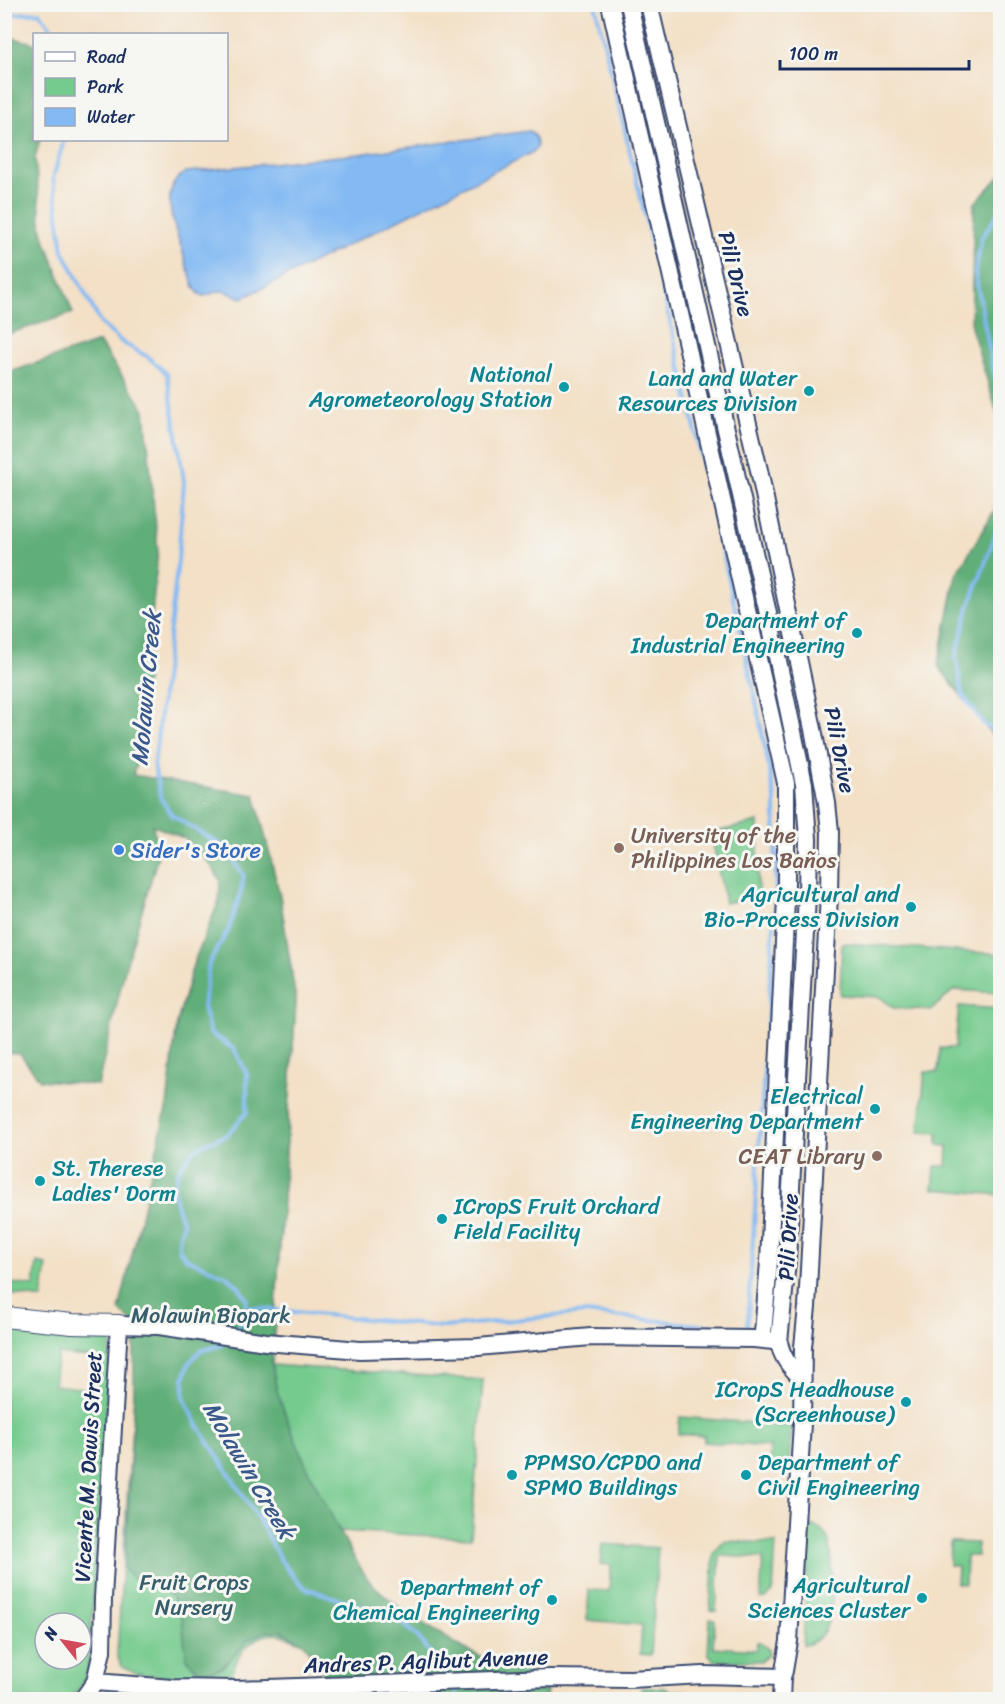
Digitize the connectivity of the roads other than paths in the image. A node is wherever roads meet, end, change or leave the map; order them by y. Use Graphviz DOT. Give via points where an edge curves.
graph roads {
  1 [pos="610,4"];
  2 [pos="629,4"];
  3 [pos="649,4"];
  4 [pos="4,1317"];
  5 [pos="119,1325"];
  6 [pos="771,1341"];
  7 [pos="803,1347"];
  8 [pos="802,1379"];
  9 [pos="782,1677"];
  10 [pos="95,1682"];
  11 [pos="82,1700"];
  12 [pos="781,1700"];
  1 -- 6 [label="street" via="786,783 785,911 763,1333"];
  2 -- 6 [label="street" via="804,784 807,896 788,1249"];
  3 -- 7 [label="street, Pili Drive" via="759,470 827,803 829,906"];
  4 -- 5 [label="main road"];
  5 -- 6 [label="street" via="159,1326 266,1342 360,1350 478,1347 591,1337"];
  5 -- 10 [label="street, Vicente M. Dawis Street" via="102,1651"];
  6 -- 7 [label="street"];
  6 -- 8 [label="street"];
  7 -- 8 [label="street, Pili Drive"];
  8 -- 9 [label="street, Pili Drive" via="789,1641"];
  9 -- 10 [label="street, Andres P. Aglibut Avenue" via="551,1678 203,1689"];
  9 -- 12 [label="street, Pili Drive"];
  10 -- 11 [label="street"];
}
